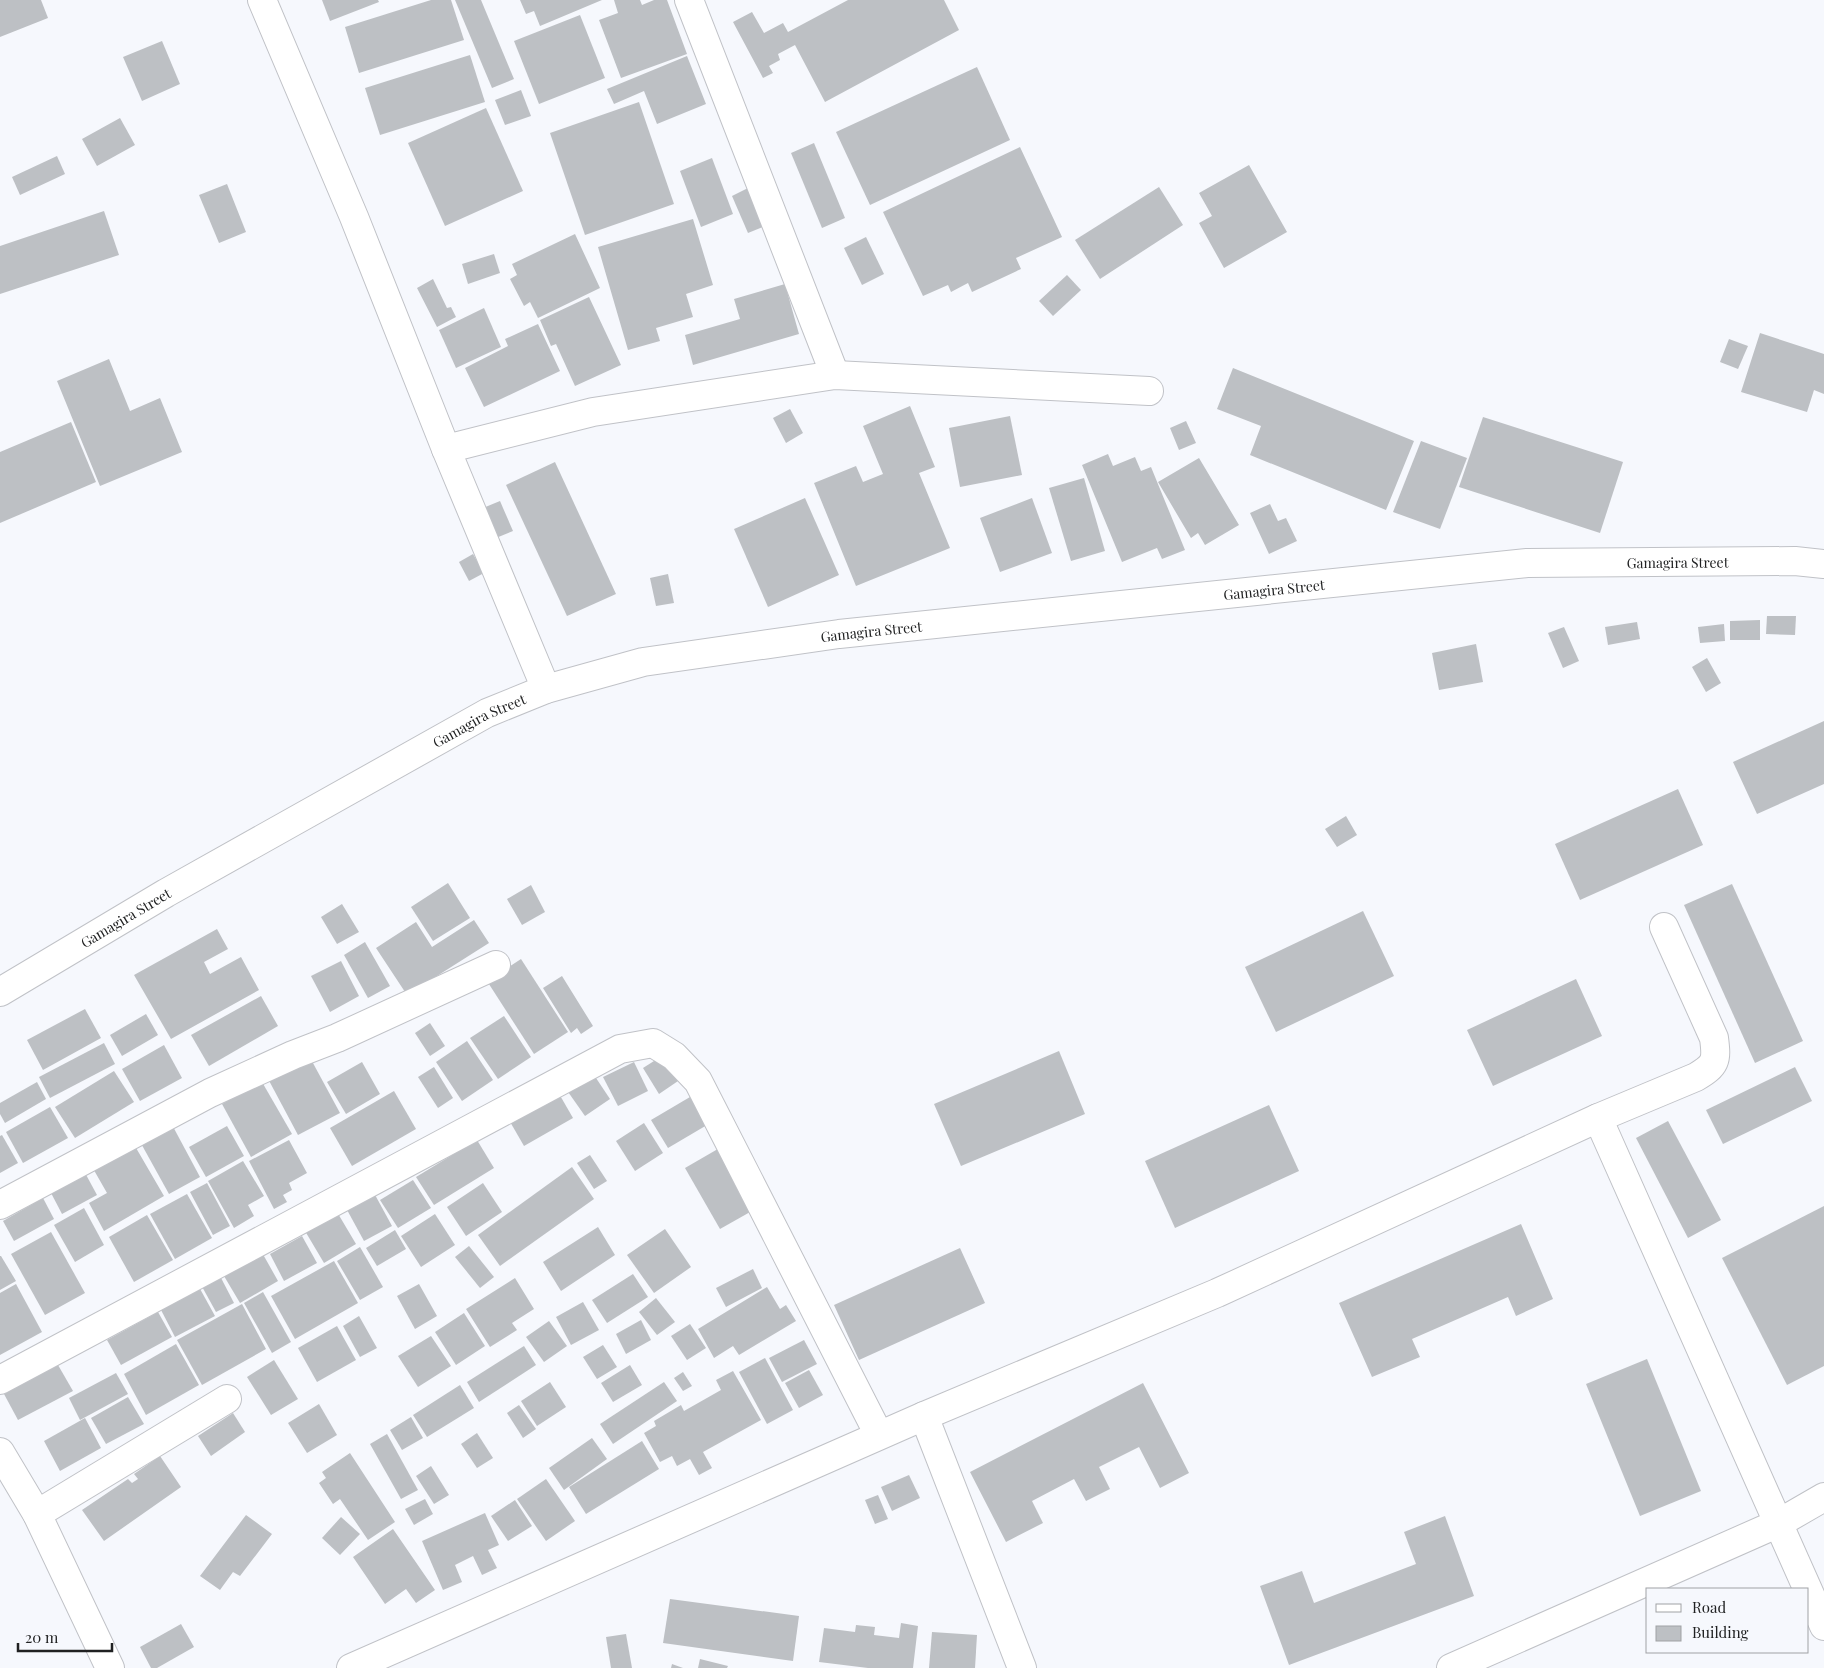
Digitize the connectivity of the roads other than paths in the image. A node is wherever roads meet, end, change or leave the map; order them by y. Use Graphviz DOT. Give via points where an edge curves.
graph roads {
  1 [pos="262,0"];
  2 [pos="689,0"];
  3 [pos="836,375"];
  4 [pos="1149,391"];
  5 [pos="446,449"];
  6 [pos="1824,564"];
  7 [pos="546,689"];
  8 [pos="1664,927"];
  9 [pos="496,965"];
  10 [pos="0,992"];
  11 [pos="1598,1118"];
  12 [pos="0,1205"];
  13 [pos="0,1380"];
  14 [pos="227,1399"];
  15 [pos="924,1416"];
  16 [pos="879,1436"];
  17 [pos="0,1452"];
  18 [pos="1824,1497"];
  19 [pos="37,1514"];
  20 [pos="1779,1523"];
  21 [pos="1807,1588"];
  22 [pos="1809,1592"];
  23 [pos="1824,1626"];
  24 [pos="110,1668"];
  25 [pos="351,1668"];
  26 [pos="1022,1668"];
  27 [pos="1451,1668"];
  1 -- 5 [label="street" via="354,217"];
  2 -- 3 [label="street"];
  3 -- 4 [label="street"];
  3 -- 5 [label="street" via="593,412"];
  5 -- 7 [label="street"];
  6 -- 7 [label="street, Gamagira Street" via="1794,561 1527,563 839,634 643,662"];
  7 -- 10 [label="street, Gamagira Street" via="487,713 166,893"];
  8 -- 11 [label="street" via="1714,1038 1716,1056 1709,1070 1696,1078"];
  9 -- 12 [label="street" via="210,1093"];
  11 -- 15 [label="street" via="1217,1293"];
  11 -- 20 [label="street"];
  13 -- 16 [label="street" via="620,1049 654,1043 674,1056 698,1081"];
  14 -- 19 [label="street"];
  15 -- 16 [label="street"];
  15 -- 26 [label="street"];
  16 -- 25 [label="street"];
  17 -- 19 [label="street"];
  18 -- 20 [label="street"];
  19 -- 24 [label="street"];
  20 -- 21 [label="street"];
  20 -- 27 [label="street"];
  22 -- 23 [label="street"];
}
